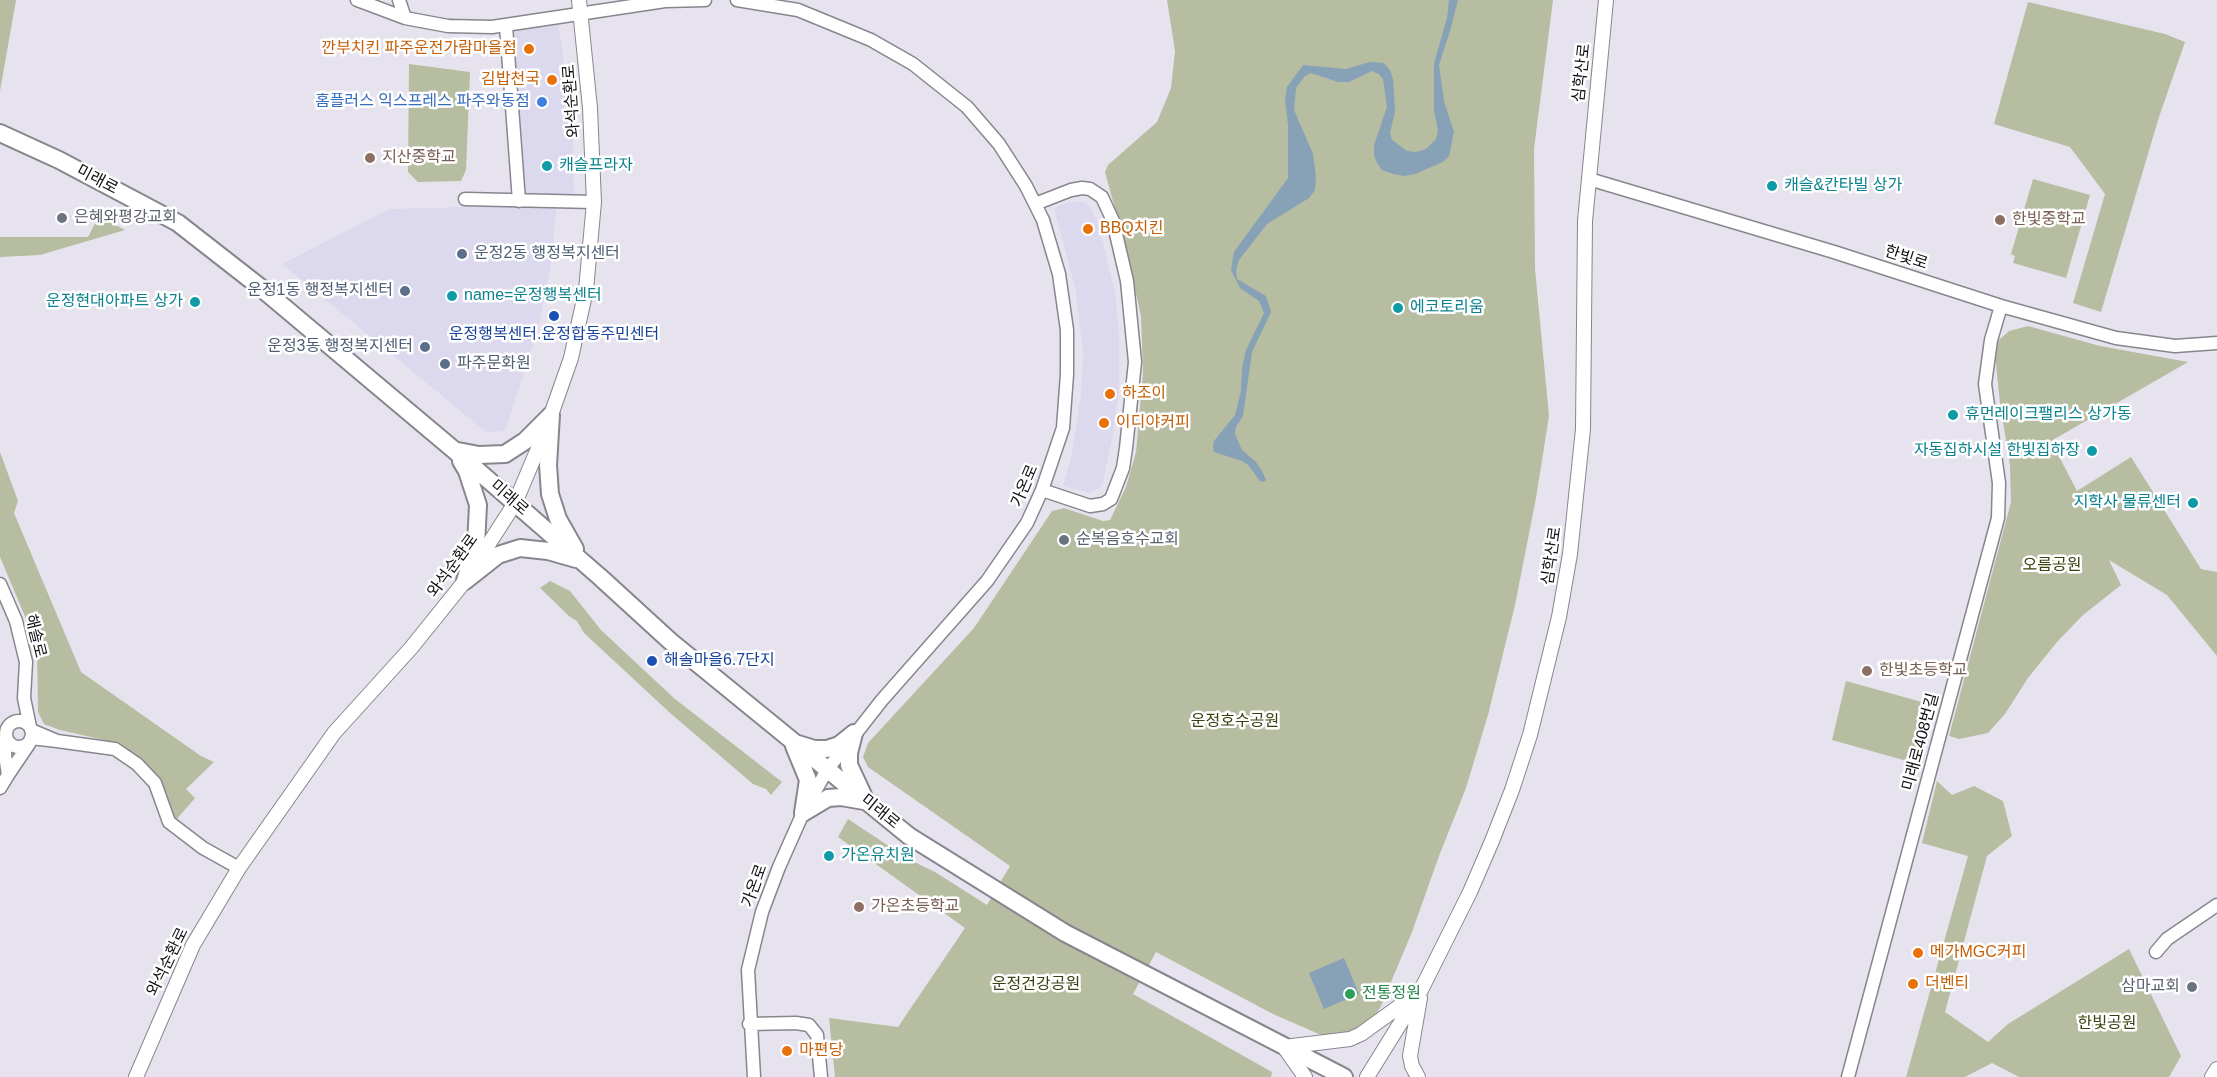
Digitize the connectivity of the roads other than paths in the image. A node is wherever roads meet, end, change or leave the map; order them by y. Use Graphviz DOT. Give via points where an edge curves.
graph roads {
  1 [pos="357,0"];
  2 [pos="399,0"];
  3 [pos="705,0"];
  4 [pos="737,0"];
  5 [pos="1606,0"];
  6 [pos="580,7"];
  7 [pos="405,18"];
  8 [pos="506,26"];
  9 [pos="0,134"];
  10 [pos="1588,179"];
  11 [pos="465,200"];
  12 [pos="519,201"];
  13 [pos="594,202"];
  14 [pos="1035,204"];
  15 [pos="2001,306"];
  16 [pos="2217,344"];
  17 [pos="551,415"];
  18 [pos="454,450"];
  19 [pos="1042,490"];
  20 [pos="514,503"];
  21 [pos="581,561"];
  22 [pos="465,581"];
  23 [pos="0,584"];
  24 [pos="24,698"];
  25 [pos="7,731"];
  26 [pos="31,731"];
  27 [pos="854,733"];
  28 [pos="793,742"];
  29 [pos="827,770"];
  30 [pos="8,775"];
  31 [pos="0,788"];
  32 [pos="867,802"];
  33 [pos="803,813"];
  34 [pos="239,868"];
  35 [pos="2217,904"];
  36 [pos="2156,952"];
  37 [pos="1421,990"];
  38 [pos="749,1024"];
  39 [pos="1284,1047"];
  40 [pos="2217,1069"];
  41 [pos="136,1077"];
  42 [pos="754,1077"];
  43 [pos="821,1077"];
  44 [pos="1305,1077"];
  45 [pos="1344,1077"];
  46 [pos="1367,1077"];
  47 [pos="1418,1077"];
  48 [pos="1848,1077"];
  49 [pos="2212,1077"];
  1 -- 7 [label="street"];
  2 -- 7 [label="street"];
  3 -- 6 [label="street"];
  4 -- 14 [label="street, 가온로" via="798,10 871,40 913,64 967,107 992,136"];
  5 -- 10 [label="street, 심학산로"];
  6 -- 8 [label="street"];
  6 -- 13 [label="street, 와석순환로"];
  7 -- 8 [label="street" via="448,26"];
  8 -- 12 [label="street"];
  9 -- 18 [label="main road, 미래로" via="59,160 178,223"];
  10 -- 15 [label="street, 한빛로"];
  10 -- 37 [label="street, 심학산로" via="1582,429 1570,554 1559,617 1512,790 1470,891"];
  11 -- 12 [label="street"];
  12 -- 13 [label="street"];
  13 -- 17 [label="street, 와석순환로" via="585,290 571,358"];
  14 -- 19 [label="street, 가온로" via="1059,274 1067,330 1063,428"];
  14 -- 19 [label="street" via="1082,188 1102,197 1113,221 1127,281 1135,362 1123,468 1111,498 1090,506"];
  15 -- 16 [label="street, 한빛로" via="2116,338 2175,346"];
  15 -- 48 [label="street, 미래로408번길" via="1985,384 1999,483 1998,518"];
  17 -- 18 [label="main road" via="525,441 505,454 479,455"];
  17 -- 20 [label="street, 와석순환로"];
  17 -- 21 [label="main road" via="550,494 558,519"];
  18 -- 20 [label="main road, 미래로"];
  18 -- 22 [label="main road" via="467,471 478,505 476,545"];
  19 -- 27 [label="street, 가온로" via="1027,523 987,581"];
  20 -- 21 [label="main road, 미래로"];
  20 -- 22 [label="street, 와석순환로"];
  21 -- 22 [label="main road" via="520,548 498,555"];
  21 -- 28 [label="main road, 미래로" via="670,641"];
  22 -- 34 [label="street, 와석순환로" via="334,733"];
  23 -- 24 [label="street, 해솔로" via="16,621 26,662"];
  24 -- 25 [label="street"];
  24 -- 26 [label="street"];
  25 -- 26 [label="street" via="12,722 21,720"];
  25 -- 26 [label="street" via="11,744 19,747 27,744"];
  25 -- 30 [label="street"];
  26 -- 30 [label="street" via="29,744"];
  26 -- 34 [label="street" via="57,741 115,749 155,783 170,822 203,848"];
  27 -- 28 [label="main road" via="827,749"];
  27 -- 29 [label="street, 가온로"];
  27 -- 32 [label="main road" via="849,765"];
  28 -- 29 [label="main road, 미래로"];
  28 -- 33 [label="main road" via="808,780"];
  29 -- 32 [label="main road, 미래로"];
  29 -- 33 [label="street, 가온로"];
  30 -- 31 [label="street"];
  32 -- 33 [label="main road" via="828,798"];
  32 -- 39 [label="main road, 미래로" via="909,836 1065,933"];
  33 -- 38 [label="street, 가온로" via="762,912 748,970"];
  34 -- 41 [label="street, 와석순환로" via="193,945"];
  35 -- 36 [label="street" via="2167,939"];
  37 -- 39 [label="street" via="1350,1039"];
  37 -- 46 [label="street, 심학산로"];
  37 -- 47 [label="street" via="1410,1046 1412,1066"];
  38 -- 42 [label="street, 가온로"];
  38 -- 43 [label="street" via="809,1025 817,1035"];
  39 -- 44 [label="street"];
  39 -- 45 [label="main road"];
  40 -- 49 [label="street"];
}
